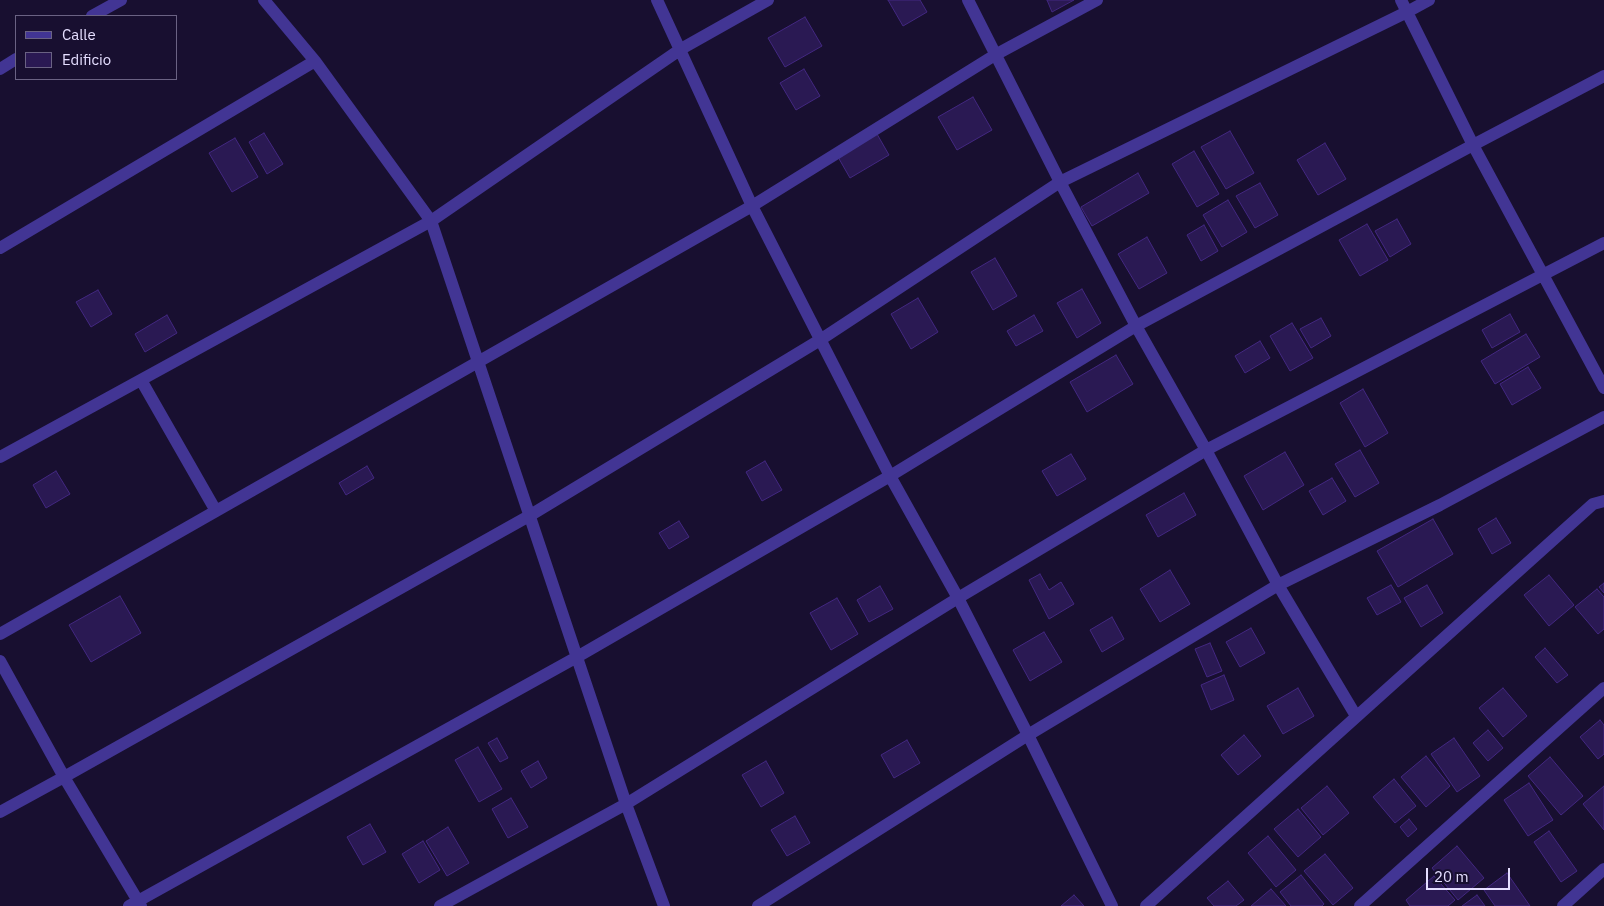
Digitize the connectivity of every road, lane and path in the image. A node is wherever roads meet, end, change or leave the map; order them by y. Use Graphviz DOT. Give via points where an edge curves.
graph roads {
  1 [pos="121,0"];
  2 [pos="264,0"];
  3 [pos="657,0"];
  4 [pos="768,0"];
  5 [pos="968,0"];
  6 [pos="1097,0"];
  7 [pos="1401,0"];
  8 [pos="1429,0"];
  9 [pos="1407,12"];
  10 [pos="94,15"];
  11 [pos="681,49"];
  12 [pos="995,55"];
  13 [pos="15,61"];
  14 [pos="315,61"];
  15 [pos="0,69"];
  16 [pos="1604,76"];
  17 [pos="1473,145"];
  18 [pos="1060,182"];
  19 [pos="752,206"];
  20 [pos="431,221"];
  21 [pos="1604,243"];
  22 [pos="0,248"];
  23 [pos="1543,275"];
  24 [pos="1136,326"];
  25 [pos="820,340"];
  26 [pos="478,361"];
  27 [pos="141,380"];
  28 [pos="1604,388"];
  29 [pos="1604,417"];
  30 [pos="1206,450"];
  31 [pos="0,457"];
  32 [pos="890,476"];
  33 [pos="1604,501"];
  34 [pos="216,511"];
  35 [pos="529,516"];
  36 [pos="1278,586"];
  37 [pos="958,598"];
  38 [pos="0,634"];
  39 [pos="577,656"];
  40 [pos="0,662"];
  41 [pos="1604,688"];
  42 [pos="1356,716"];
  43 [pos="1028,735"];
  44 [pos="64,777"];
  45 [pos="626,804"];
  46 [pos="0,812"];
  47 [pos="1604,869"];
  48 [pos="136,904"];
  49 [pos="440,906"];
  50 [pos="664,906"];
  51 [pos="758,906"];
  52 [pos="1112,906"];
  53 [pos="1146,906"];
  54 [pos="1360,906"];
  55 [pos="1562,906"];
  1 -- 10 [label="street"];
  2 -- 14 [label="street"];
  3 -- 11 [label="street"];
  4 -- 11 [label="street"];
  5 -- 12 [label="street"];
  6 -- 12 [label="street"];
  7 -- 9 [label="street"];
  8 -- 9 [label="street"];
  9 -- 17 [label="street"];
  9 -- 18 [label="street"];
  11 -- 19 [label="street"];
  11 -- 20 [label="street"];
  12 -- 18 [label="street"];
  12 -- 19 [label="street"];
  13 -- 15 [label="street"];
  14 -- 20 [label="street"];
  14 -- 22 [label="street"];
  16 -- 17 [label="street"];
  17 -- 23 [label="street"];
  17 -- 24 [label="street"];
  18 -- 24 [label="street"];
  18 -- 25 [label="street"];
  19 -- 25 [label="street"];
  19 -- 26 [label="street"];
  20 -- 26 [label="street"];
  20 -- 27 [label="street"];
  21 -- 23 [label="street"];
  23 -- 28 [label="street"];
  23 -- 30 [label="street"];
  24 -- 30 [label="street"];
  24 -- 32 [label="street"];
  25 -- 32 [label="street"];
  25 -- 35 [label="street"];
  26 -- 34 [label="street"];
  26 -- 35 [label="street"];
  27 -- 31 [label="street"];
  27 -- 34 [label="street"];
  29 -- 36 [label="street" via="1440,505"];
  30 -- 36 [label="street"];
  30 -- 37 [label="street"];
  32 -- 37 [label="street"];
  32 -- 39 [label="street"];
  33 -- 42 [label="street" via="1593,504"];
  34 -- 38 [label="street"];
  35 -- 39 [label="street"];
  35 -- 44 [label="street"];
  36 -- 42 [label="street"];
  36 -- 43 [label="street"];
  37 -- 43 [label="street"];
  37 -- 45 [label="street"];
  39 -- 45 [label="street"];
  39 -- 48 [label="street"];
  40 -- 44 [label="street"];
  41 -- 54 [label="street"];
  42 -- 53 [label="street"];
  43 -- 51 [label="street"];
  43 -- 52 [label="street"];
  44 -- 46 [label="street"];
  44 -- 48 [label="street"];
  45 -- 49 [label="street"];
  45 -- 50 [label="street"];
  47 -- 55 [label="street"];
}
